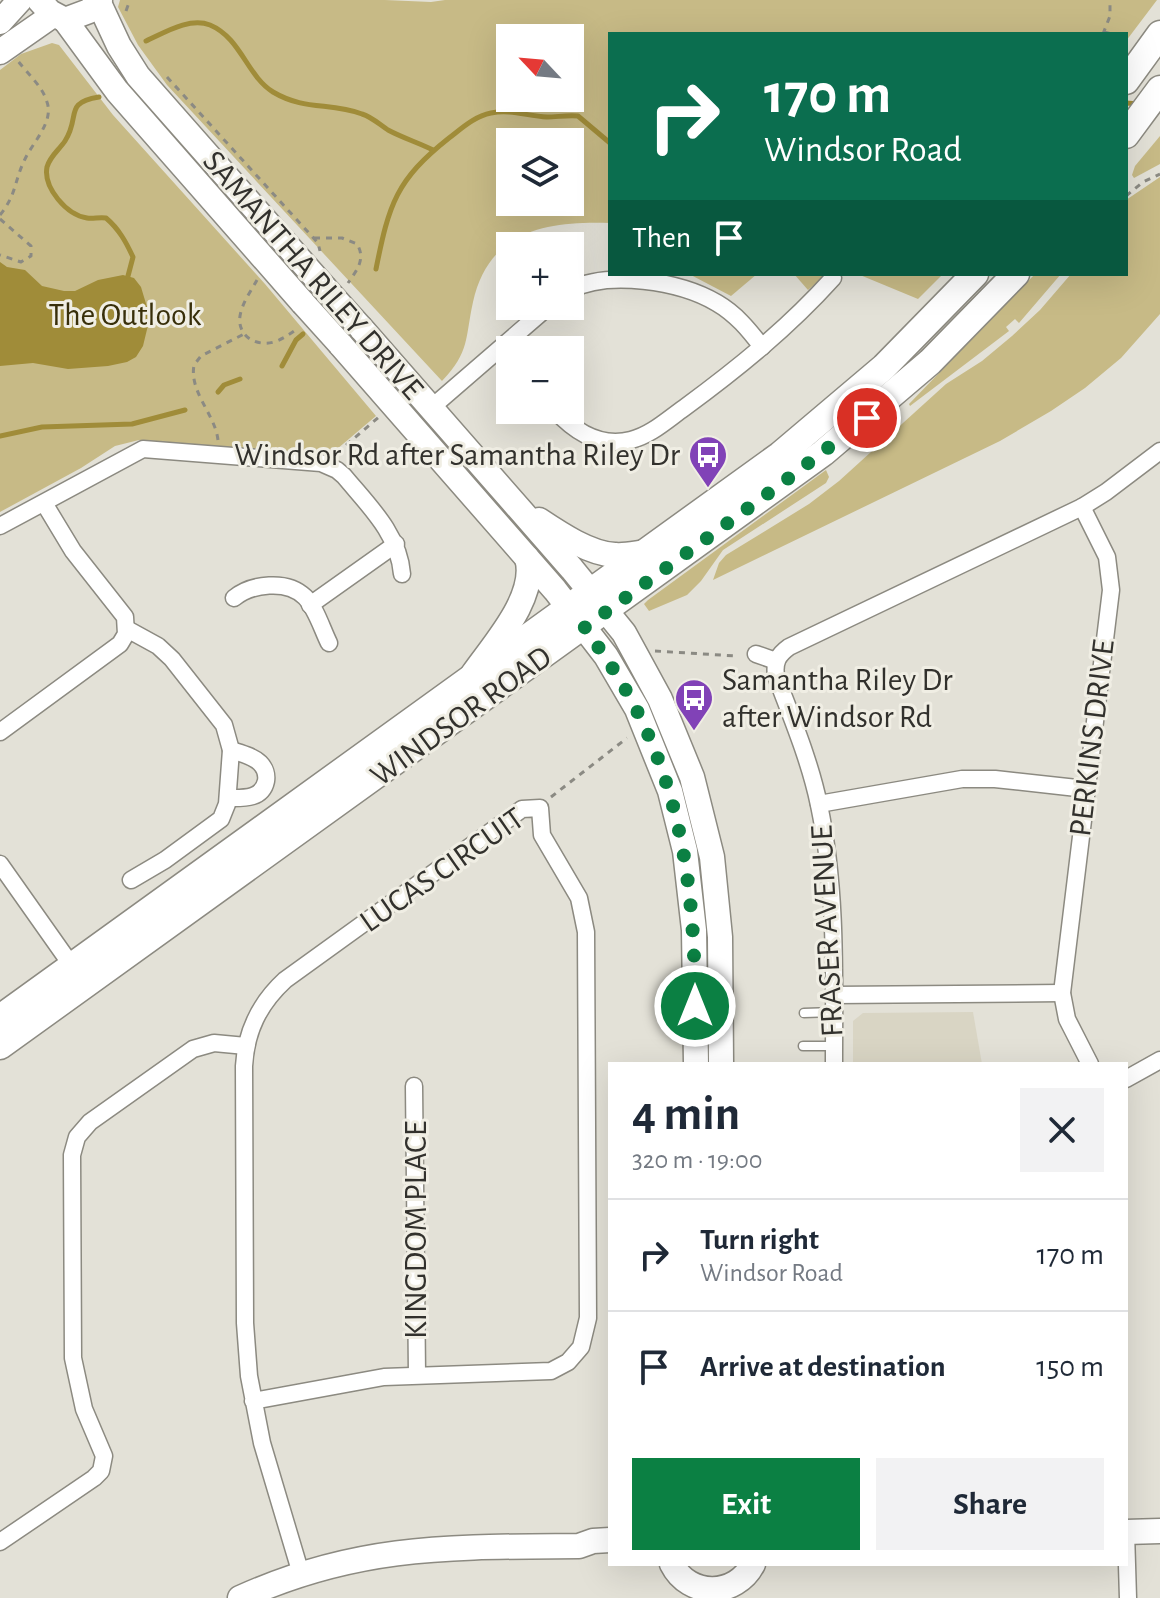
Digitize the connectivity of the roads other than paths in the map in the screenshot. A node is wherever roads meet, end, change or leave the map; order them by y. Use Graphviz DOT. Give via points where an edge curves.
graph roads {
  1 [pos="20,0"];
  2 [pos="99,1"];
  3 [pos="52,12"];
  4 [pos="0,22"];
  5 [pos="1160,34"];
  6 [pos="6,53"];
  7 [pos="1132,73"];
  8 [pos="1160,89"];
  9 [pos="1128,132"];
  10 [pos="973,276"];
  11 [pos="1014,276"];
  12 [pos="833,278"];
  13 [pos="584,284"];
  14 [pos="536,320"];
  15 [pos="521,336"];
  16 [pos="762,347"];
  17 [pos="496,360"];
  18 [pos="431,408"];
  19 [pos="568,424"];
  20 [pos="1160,451"];
  21 [pos="514,502"];
  22 [pos="44,503"];
  23 [pos="1082,507"];
  24 [pos="0,526"];
  25 [pos="396,544"];
  26 [pos="647,552"];
  27 [pos="527,558"];
  28 [pos="402,574"];
  29 [pos="234,598"];
  30 [pos="599,602"];
  31 [pos="310,605"];
  32 [pos="576,618"];
  33 [pos="127,629"];
  34 [pos="329,643"];
  35 [pos="756,654"];
  36 [pos="776,661"];
  37 [pos="467,683"];
  38 [pos="0,732"];
  39 [pos="231,750"];
  40 [pos="1086,789"];
  41 [pos="228,798"];
  42 [pos="819,804"];
  43 [pos="0,864"];
  44 [pos="131,880"];
  45 [pos="72,966"];
  46 [pos="1062,993"];
  47 [pos="834,995"];
  48 [pos="834,1012"];
  49 [pos="804,1013"];
  50 [pos="0,1018"];
  51 [pos="0,1046"];
  52 [pos="246,1046"];
  53 [pos="803,1046"];
  54 [pos="834,1046"];
  55 [pos="1160,1060"];
  56 [pos="696,1062"];
  57 [pos="721,1062"];
  58 [pos="834,1062"];
  59 [pos="1089,1062"];
  60 [pos="1128,1078"];
  61 [pos="414,1086"];
  62 [pos="417,1374"];
  63 [pos="253,1401"];
  64 [pos="1160,1531"];
  65 [pos="1128,1532"];
  66 [pos="608,1540"];
  67 [pos="0,1542"];
  68 [pos="579,1546"];
  69 [pos="608,1551"];
  70 [pos="1127,1566"];
  71 [pos="301,1574"];
  72 [pos="677,1575"];
  73 [pos="747,1575"];
  74 [pos="240,1598"];
  75 [pos="1128,1598"];
  1 -- 4 [label="main road"];
  2 -- 3 [label="main road" via="80,16"];
  2 -- 18 [label="main road, SAMANTHA RILEY DRIVE, bridge" via="119,46 336,285 361,328"];
  3 -- 6 [label="main road" via="7,45"];
  3 -- 27 [label="main road, SAMANTHA RILEY DRIVE, bridge"];
  5 -- 7 [label="main road"];
  8 -- 9 [label="main road"];
  10 -- 26 [label="main road, WINDSOR ROAD" via="848,399"];
  11 -- 30 [label="main road, WINDSOR ROAD" via="959,335 867,418 788,479"];
  12 -- 16 [label="street"];
  13 -- 16 [label="street" via="611,279 692,292 727,309"];
  14 -- 15 [label="street"];
  16 -- 19 [label="street" via="664,422 631,440 607,442"];
  17 -- 18 [label="street"];
  18 -- 21 [label="main road, SAMANTHA RILEY DRIVE"];
  20 -- 23 [label="street"];
  21 -- 26 [label="main road" via="597,551 618,556"];
  21 -- 30 [label="main road, SAMANTHA RILEY DRIVE"];
  22 -- 24 [label="street"];
  22 -- 25 [label="street" via="148,448 329,466 364,499"];
  22 -- 33 [label="street" via="81,562 123,612"];
  23 -- 36 [label="street" via="789,647"];
  23 -- 40 [label="street, PERKINS DRIVE" via="1107,557 1111,590"];
  25 -- 28 [label="street"];
  25 -- 31 [label="street"];
  26 -- 30 [label="main road, WINDSOR ROAD"];
  27 -- 32 [label="main road, SAMANTHA RILEY DRIVE"];
  27 -- 37 [label="main road" via="530,574 524,595"];
  29 -- 31 [label="street" via="257,586 287,588"];
  30 -- 32 [label="main road, WINDSOR ROAD"];
  30 -- 57 [label="main road, SAMANTHA RILEY DRIVE" via="624,633 673,725 706,827 719,912"];
  31 -- 34 [label="street"];
  32 -- 37 [label="main road, WINDSOR ROAD"];
  32 -- 51 [label="main road, WINDSOR ROAD"];
  32 -- 56 [label="main road, SAMANTHA RILEY DRIVE" via="637,709 677,819 694,930"];
  33 -- 38 [label="street" via="120,644"];
  33 -- 39 [label="street" via="172,659 224,725"];
  35 -- 36 [label="street"];
  36 -- 42 [label="street, FRASER AVENUE" via="776,676"];
  37 -- 45 [label="main road, WINDSOR ROAD"];
  39 -- 41 [label="street"];
  39 -- 41 [label="street" via="260,763 266,780 253,796"];
  40 -- 42 [label="street" via="978,778"];
  40 -- 46 [label="street, PERKINS DRIVE"];
  41 -- 44 [label="street" via="221,819"];
  42 -- 47 [label="street, FRASER AVENUE" via="832,896"];
  43 -- 45 [label="street"];
  45 -- 50 [label="main road, WINDSOR ROAD"];
  46 -- 47 [label="street"];
  46 -- 59 [label="street, PERKINS DRIVE" via="1067,1019"];
  47 -- 48 [label="street, FRASER AVENUE"];
  48 -- 49 [label="lane"];
  48 -- 54 [label="street, FRASER AVENUE"];
  52 -- 62 [label="street, LUCAS CIRCUIT" via="259,1010 285,980 522,809 540,808 542,835 579,898 586,932 587,1329 575,1355 551,1371"];
  52 -- 63 [label="street, LUCAS CIRCUIT" via="245,1323"];
  52 -- 67 [label="street" via="214,1043 186,1052 77,1137 72,1155 73,1358 81,1400 103,1451 103,1466 94,1478"];
  53 -- 54 [label="lane"];
  54 -- 58 [label="street, FRASER AVENUE"];
  55 -- 60 [label="street"];
  61 -- 62 [label="street, KINGDOM PLACE"];
  62 -- 63 [label="street, LUCAS CIRCUIT"];
  63 -- 71 [label="street, LUCAS CIRCUIT"];
  64 -- 65 [label="main road"];
  66 -- 68 [label="main road"];
  68 -- 69 [label="main road"];
  68 -- 71 [label="main road" via="419,1549 352,1559"];
  70 -- 75 [label="street"];
  71 -- 74 [label="main road"];
  72 -- 73 [label="main road" via="712,1590"];
}
